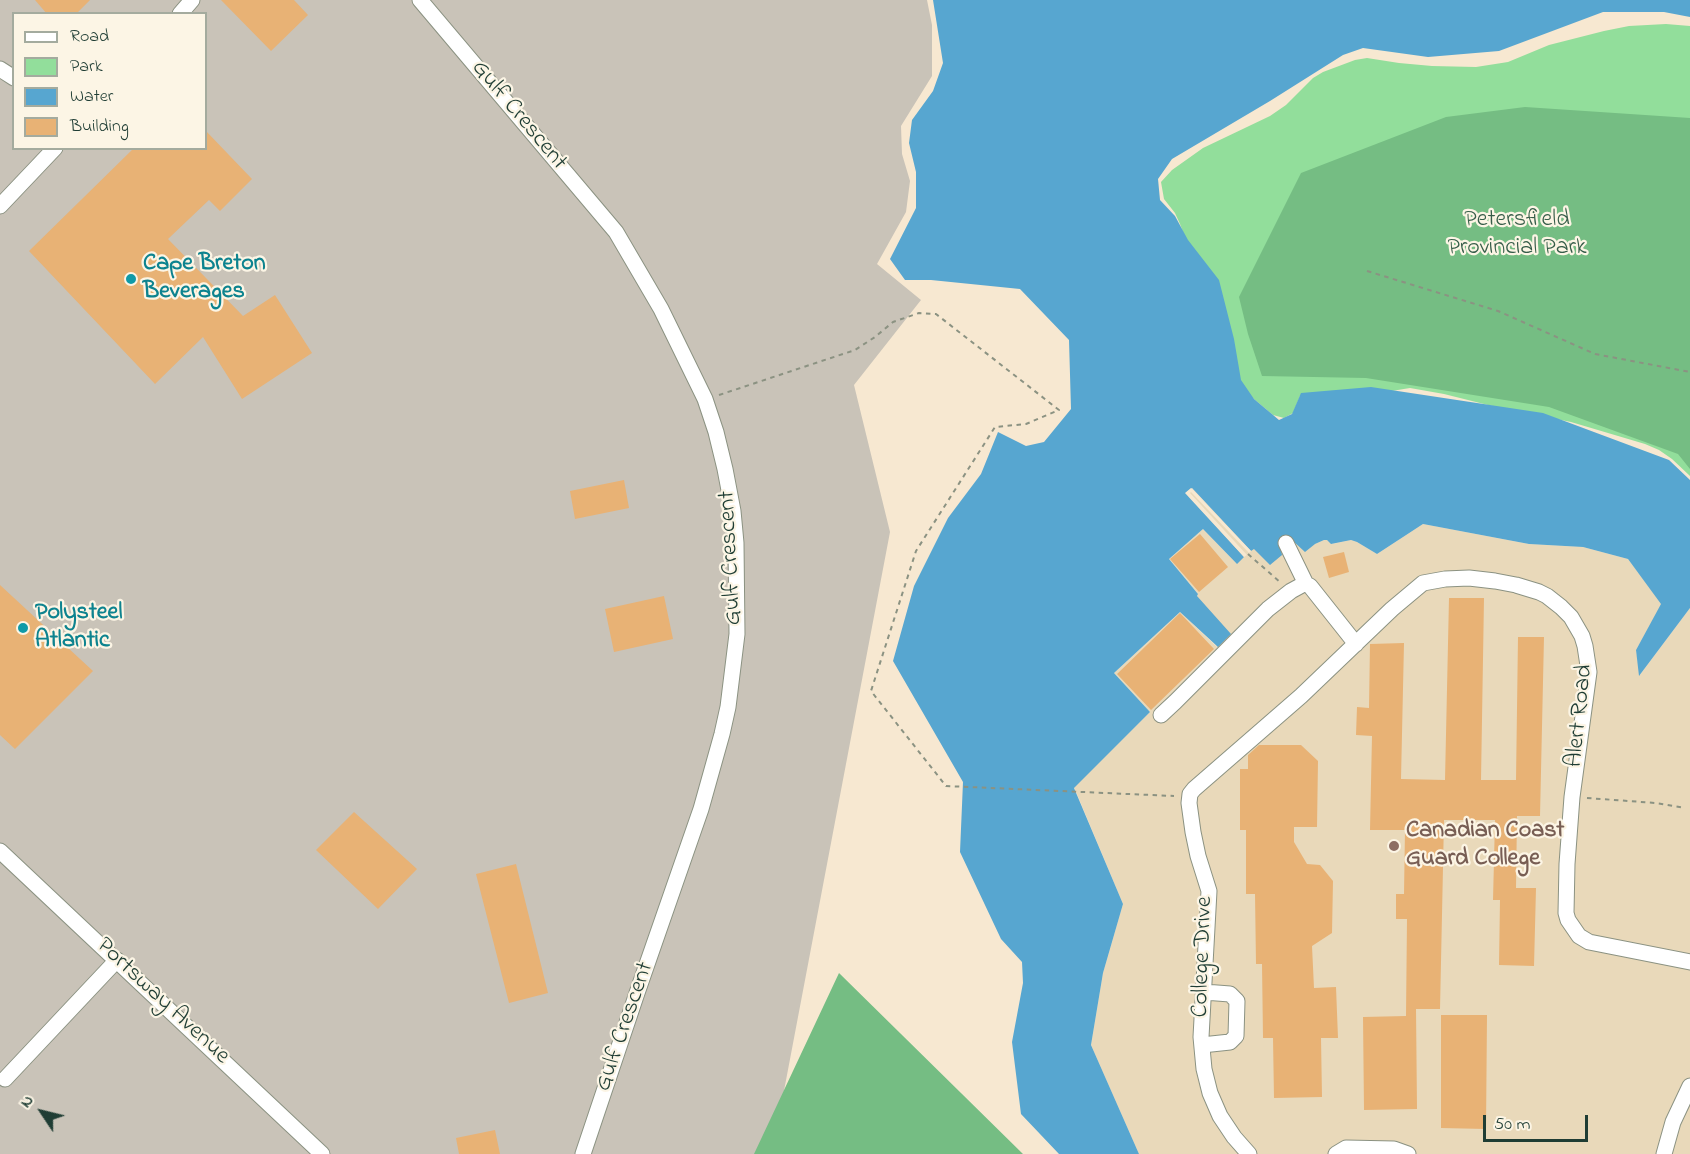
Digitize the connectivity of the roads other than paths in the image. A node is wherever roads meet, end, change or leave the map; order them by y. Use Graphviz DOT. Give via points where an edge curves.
graph roads {
  1 [pos="192,0"];
  2 [pos="420,0"];
  3 [pos="182,12"];
  4 [pos="53,150"];
  5 [pos="0,206"];
  6 [pos="1286,543"];
  7 [pos="1306,584"];
  8 [pos="1356,644"];
  9 [pos="1161,715"];
  10 [pos="0,851"];
  11 [pos="117,960"];
  12 [pos="1690,962"];
  13 [pos="1204,992"];
  14 [pos="1202,1045"];
  15 [pos="5,1079"];
  16 [pos="1690,1086"];
  17 [pos="322,1154"];
  18 [pos="583,1154"];
  19 [pos="1249,1154"];
  20 [pos="1335,1154"];
  21 [pos="1408,1154"];
  22 [pos="1664,1154"];
  1 -- 3 [label="street"];
  2 -- 18 [label="street, Gulf Crescent" via="616,232 661,309 705,399 726,469 733,511 736,634 728,707 702,809"];
  4 -- 5 [label="street"];
  6 -- 7 [label="street"];
  7 -- 8 [label="street"];
  7 -- 9 [label="street" via="1268,609"];
  8 -- 12 [label="street, Alert Road" via="1423,583 1434,580 1495,581 1527,588 1562,607 1585,645 1589,672 1572,797 1566,913 1574,931 1589,942"];
  8 -- 13 [label="street, College Drive" via="1190,794 1193,832 1209,891"];
  10 -- 11 [label="street, Portsway Avenue"];
  11 -- 15 [label="street"];
  11 -- 17 [label="street, Portsway Avenue"];
  13 -- 14 [label="street, College Drive"];
  13 -- 14 [label="street" via="1230,994 1237,1001 1236,1036 1230,1042"];
  14 -- 19 [label="street, College Drive" via="1213,1101 1229,1130"];
  16 -- 22 [label="street" via="1673,1122"];
  20 -- 21 [label="street" via="1346,1148 1394,1149"];
}
